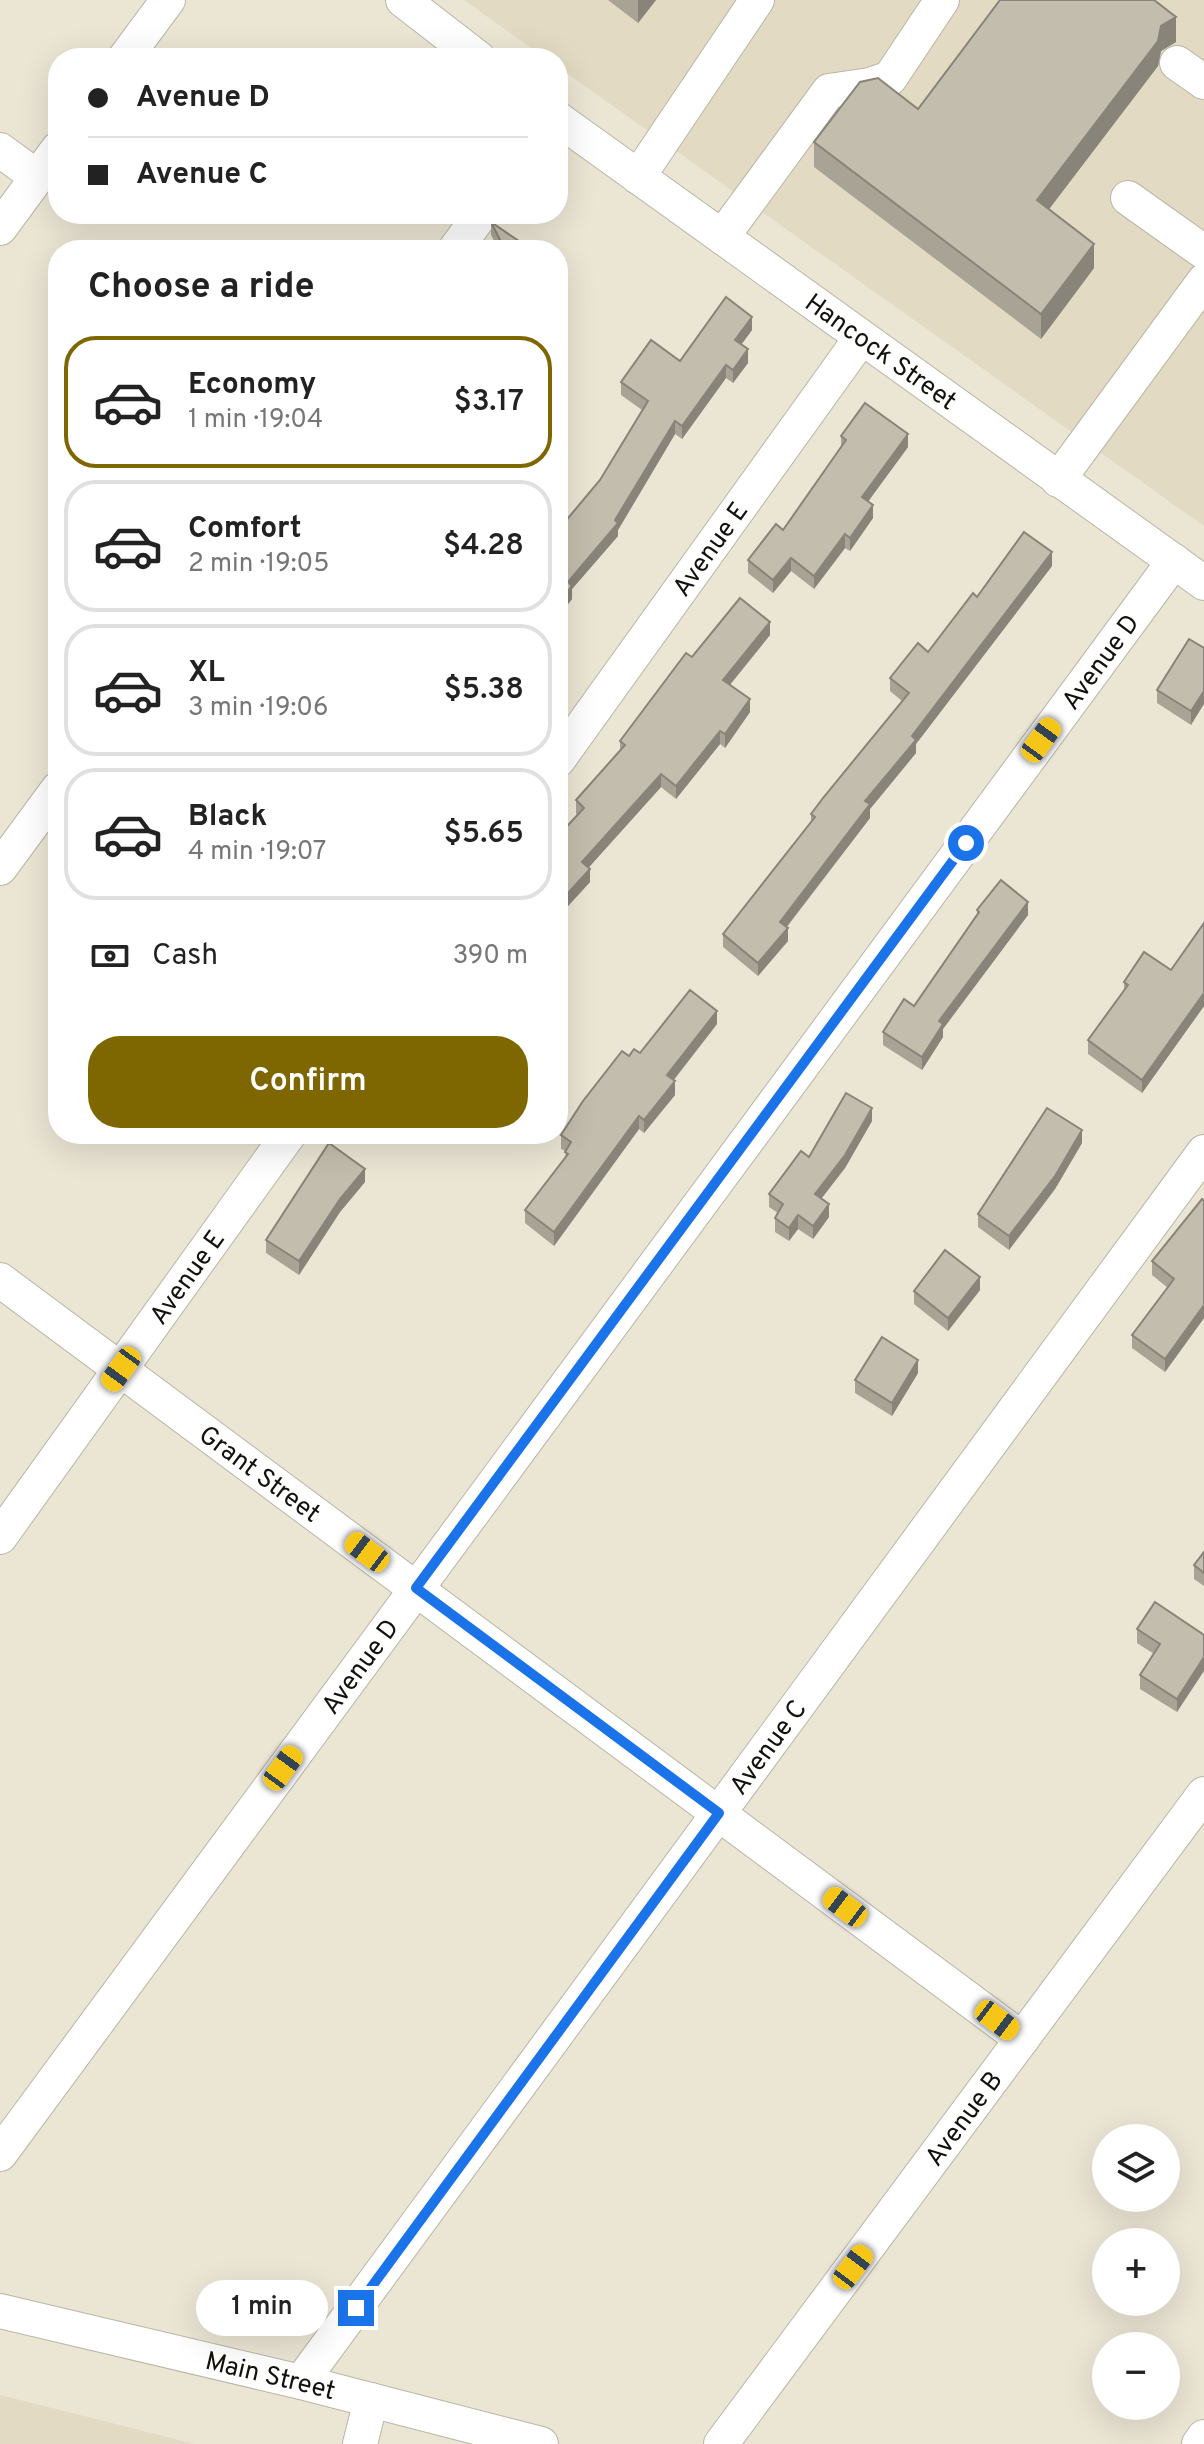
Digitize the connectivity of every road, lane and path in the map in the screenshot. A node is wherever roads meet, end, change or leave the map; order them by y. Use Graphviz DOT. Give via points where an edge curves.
graph roads {
  1 [pos="168,0"];
  2 [pos="403,0"];
  3 [pos="757,0"];
  4 [pos="942,0"];
  5 [pos="132,48"];
  6 [pos="465,48"];
  7 [pos="568,126"];
  8 [pos="0,150"];
  9 [pos="48,162"];
  10 [pos="37,177"];
  11 [pos="638,177"];
  12 [pos="1128,198"];
  13 [pos="0,228"];
  14 [pos="722,237"];
  15 [pos="1204,252"];
  16 [pos="1199,299"];
  17 [pos="861,338"];
  18 [pos="1058,480"];
  19 [pos="1174,561"];
  20 [pos="1204,583"];
  21 [pos="568,746"];
  22 [pos="48,803"];
  23 [pos="0,868"];
  24 [pos="282,1144"];
  25 [pos="1204,1152"];
  26 [pos="0,1280"];
  27 [pos="121,1369"];
  28 [pos="0,1537"];
  29 [pos="416,1588"];
  30 [pos="1204,1794"];
  31 [pos="719,1813"];
  32 [pos="1022,2039"];
  33 [pos="0,2154"];
  34 [pos="0,2311"];
  35 [pos="301,2382"];
  36 [pos="371,2400"];
  37 [pos="1204,2437"];
  38 [pos="360,2444"];
  39 [pos="541,2444"];
  40 [pos="721,2444"];
  41 [pos="1199,2444"];
  1 -- 5 [label="street"];
  2 -- 6 [label="street"];
  3 -- 11 [label="street"];
  4 -- 14 [label="street" via="890,78 829,91"];
  7 -- 11 [label="street, Hancock Street"];
  8 -- 10 [label="street"];
  9 -- 10 [label="street"];
  10 -- 13 [label="street"];
  11 -- 14 [label="street, Hancock Street"];
  12 -- 15 [label="street"];
  14 -- 17 [label="street, Hancock Street"];
  16 -- 18 [label="street"];
  17 -- 18 [label="street, Hancock Street"];
  17 -- 21 [label="street, Avenue E"];
  18 -- 19 [label="street, Hancock Street"];
  19 -- 20 [label="street, Hancock Street"];
  19 -- 29 [label="street, Avenue D"];
  22 -- 23 [label="street"];
  24 -- 27 [label="street, Avenue E"];
  25 -- 31 [label="street, Avenue C"];
  26 -- 27 [label="street, Grant Street"];
  27 -- 28 [label="street, Avenue E"];
  27 -- 29 [label="street, Grant Street"];
  29 -- 31 [label="street, Grant Street"];
  29 -- 33 [label="street, Avenue D"];
  30 -- 32 [label="street, Avenue B"];
  31 -- 32 [label="street, Grant Street"];
  31 -- 35 [label="street, Avenue C"];
  32 -- 40 [label="street, Avenue B"];
  34 -- 35 [label="street, Main Street"];
  35 -- 36 [label="street, Main Street"];
  36 -- 38 [label="street"];
  36 -- 39 [label="street, Main Street"];
  37 -- 41 [label="street"];
}
